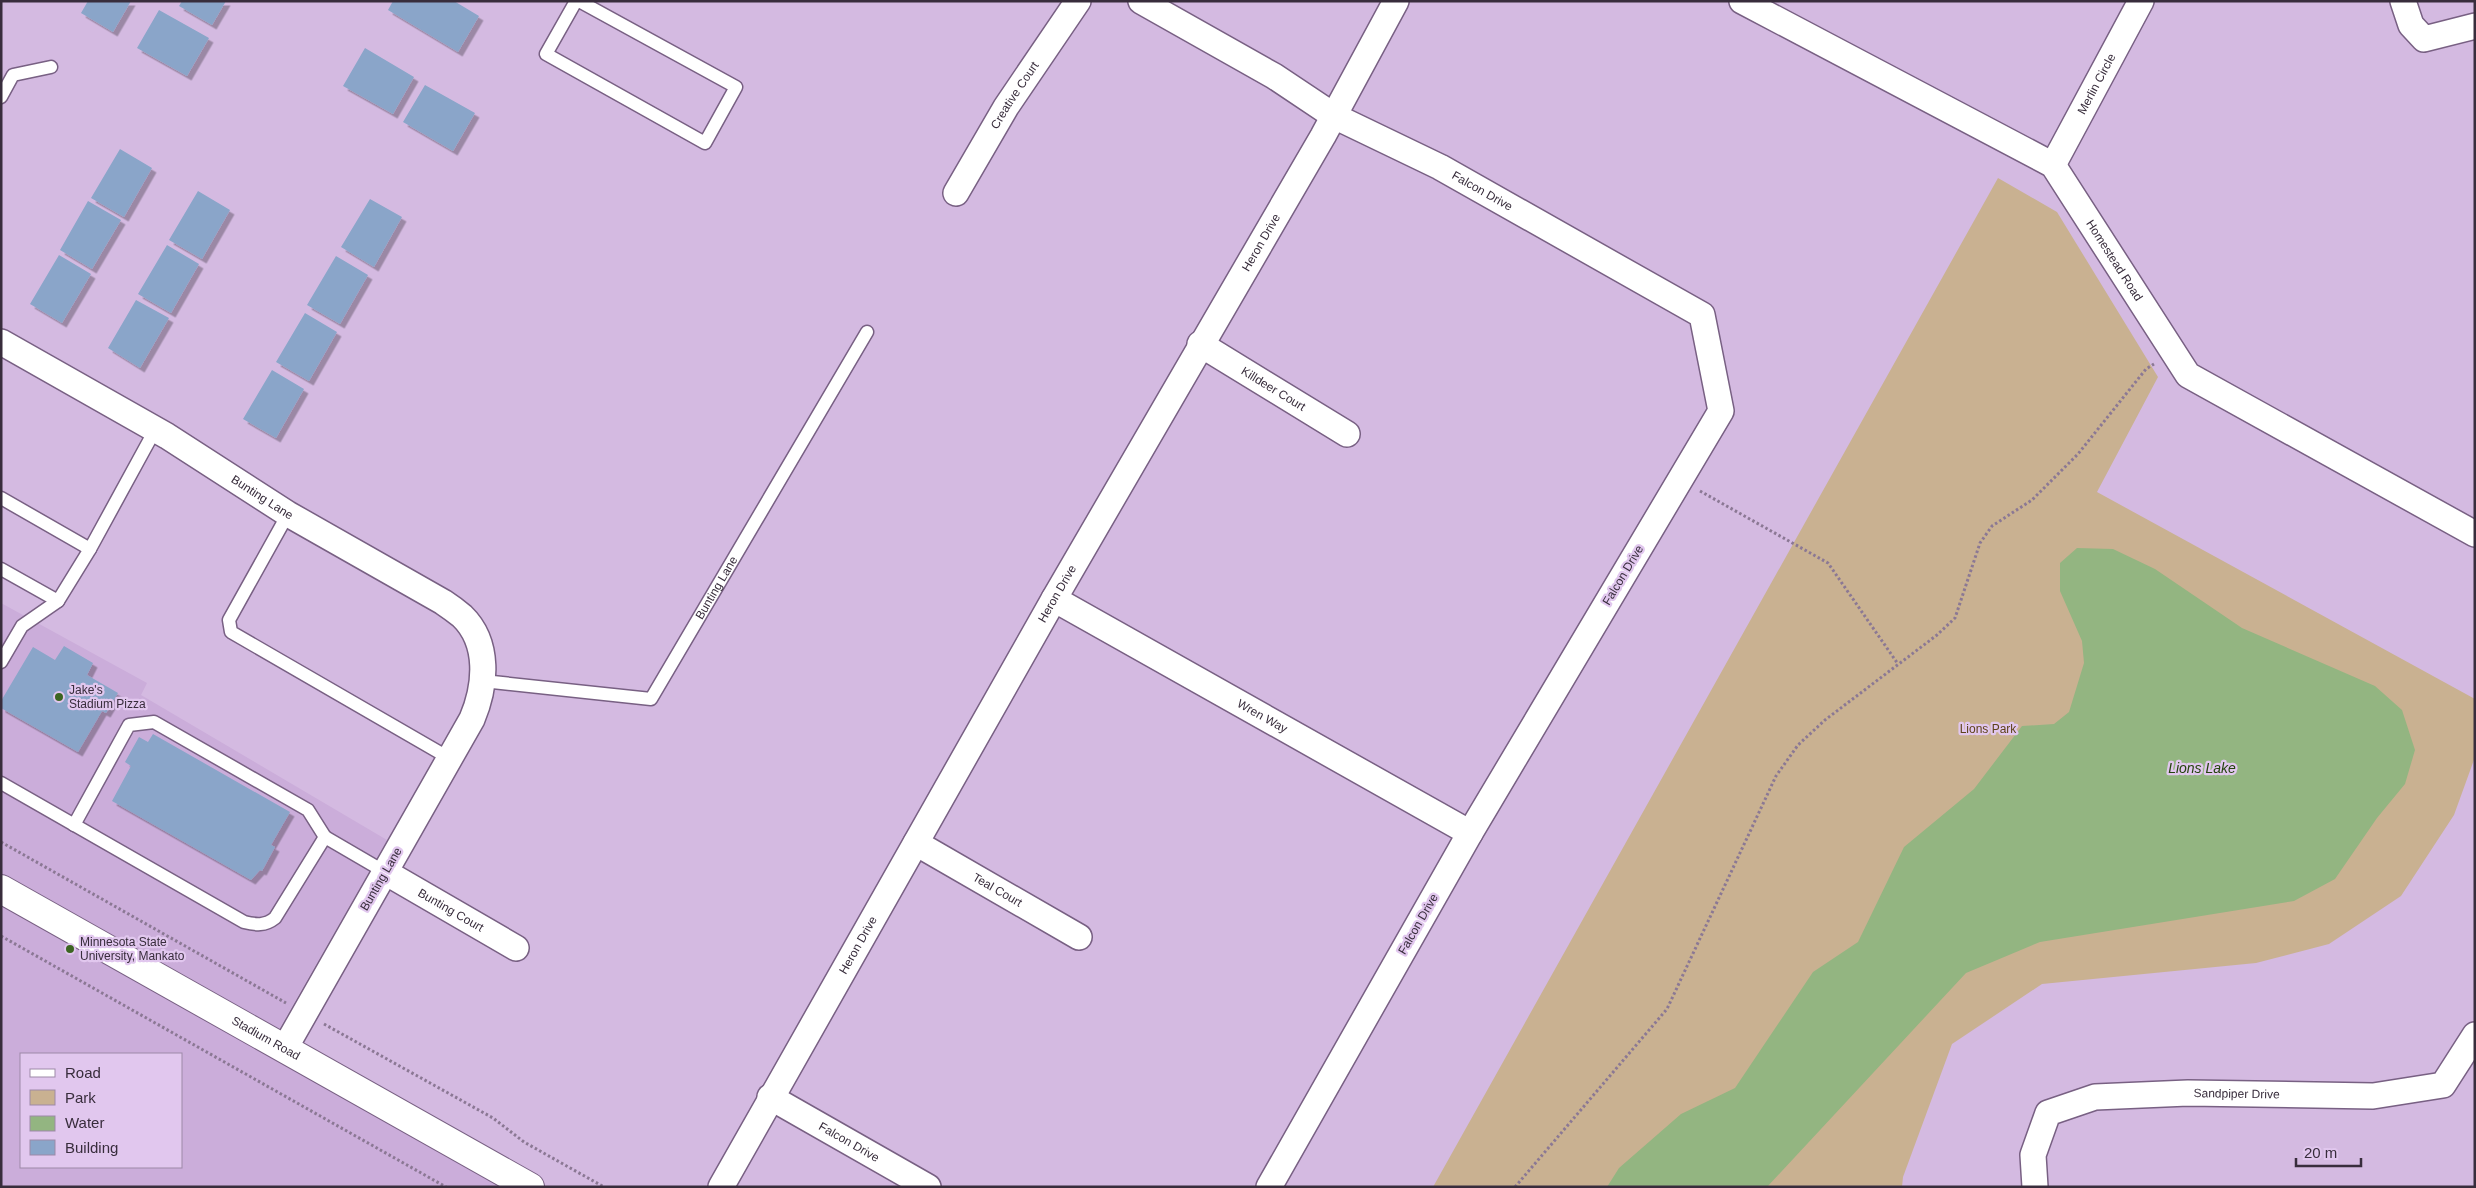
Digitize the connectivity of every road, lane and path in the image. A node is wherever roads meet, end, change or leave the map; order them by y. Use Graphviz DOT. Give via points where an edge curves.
graph roads {
  1 [pos="578,1"];
  2 [pos="1078,1"];
  3 [pos="1141,1"];
  4 [pos="1396,1"];
  5 [pos="2141,1"];
  6 [pos="2403,1"];
  7 [pos="1743,2"];
  8 [pos="2475,26"];
  9 [pos="51,67"];
  10 [pos="1,97"];
  11 [pos="1334,116"];
  12 [pos="2053,165"];
  13 [pos="956,194"];
  14 [pos="866,332"];
  15 [pos="1,342"];
  16 [pos="1200,344"];
  17 [pos="2173,352"];
  18 [pos="155,430"];
  19 [pos="1347,434"];
  20 [pos="1680,479"];
  21 [pos="1,498"];
  22 [pos="288,514"];
  23 [pos="2475,534"];
  24 [pos="90,549"];
  25 [pos="1,570"];
  26 [pos="1054,599"];
  27 [pos="58,601"];
  28 [pos="3,654"];
  29 [pos="1898,664"];
  30 [pos="483,681"];
  31 [pos="449,758"];
  32 [pos="1,783"];
  33 [pos="74,824"];
  34 [pos="1470,833"];
  35 [pos="325,837"];
  36 [pos="916,843"];
  37 [pos="385,872"];
  38 [pos="1,889"];
  39 [pos="1,936"];
  40 [pos="1079,937"];
  41 [pos="516,948"];
  42 [pos="2475,1035"];
  43 [pos="285,1048"];
  44 [pos="770,1097"];
  45 [pos="446,1187"];
  46 [pos="530,1187"];
  47 [pos="721,1187"];
  48 [pos="928,1187"];
  49 [pos="1269,1187"];
  50 [pos="1515,1187"];
  51 [pos="2035,1187"];
  1 -- 1 [label="lane" via="546,54 706,143 736,87"];
  2 -- 13 [label="street, Creative Court" via="1006,107"];
  3 -- 11 [label="street" via="1274,76"];
  4 -- 11 [label="street, Heron Drive"];
  5 -- 12 [label="street, Merlin Circle"];
  6 -- 8 [label="street" via="2411,25 2424,39"];
  7 -- 12 [label="street, Homestead Road"];
  9 -- 10 [label="lane" via="13,75"];
  11 -- 16 [label="street, Heron Drive"];
  11 -- 20 [label="street, Falcon Drive" via="1440,168 1702,314 1721,411"];
  12 -- 17 [label="street, Homestead Road"];
  14 -- 30 [label="lane, Bunting Lane" via="651,699"];
  15 -- 18 [label="street, Bunting Lane"];
  16 -- 19 [label="street, Killdeer Court"];
  16 -- 26 [label="street, Heron Drive"];
  17 -- 23 [label="street, Homestead Road" via="2188,375"];
  17 -- 29 [label="path" via="2146,369 2078,454 2032,500 1992,526 1980,543 1955,618"];
  18 -- 22 [label="street, Bunting Lane"];
  18 -- 24 [label="lane"];
  20 -- 29 [label="path" via="1828,564"];
  20 -- 34 [label="street, Falcon Drive"];
  21 -- 24 [label="lane"];
  22 -- 30 [label="street, Bunting Lane" via="462,616 475,636 483,659"];
  22 -- 31 [label="lane" via="229,620 231,632"];
  24 -- 27 [label="lane"];
  25 -- 27 [label="lane"];
  26 -- 34 [label="street, Wren Way"];
  26 -- 36 [label="street, Heron Drive"];
  27 -- 28 [label="lane" via="22,626"];
  29 -- 50 [label="path" via="1825,720 1776,776 1667,1009"];
  30 -- 31 [label="street, Bunting Lane" via="472,719"];
  31 -- 37 [label="street, Bunting Lane"];
  32 -- 33 [label="lane"];
  33 -- 35 [label="lane" via="244,922 254,924 268,924 275,918"];
  33 -- 35 [label="lane" via="129,725 154,722 308,810"];
  34 -- 49 [label="street, Falcon Drive"];
  35 -- 37 [label="lane"];
  36 -- 40 [label="street, Teal Court"];
  36 -- 44 [label="street, Heron Drive"];
  37 -- 41 [label="street, Bunting Court"];
  37 -- 43 [label="street, Bunting Lane"];
  38 -- 43 [label="street, Stadium Road"];
  39 -- 45 [label="path"];
  42 -- 51 [label="street, Sandpiper Drive" via="2443,1085 2373,1096 2188,1093 2095,1097 2048,1113 2033,1154"];
  43 -- 46 [label="street, Stadium Road"];
  44 -- 47 [label="street, Heron Drive"];
  44 -- 48 [label="street, Falcon Drive"];
}
